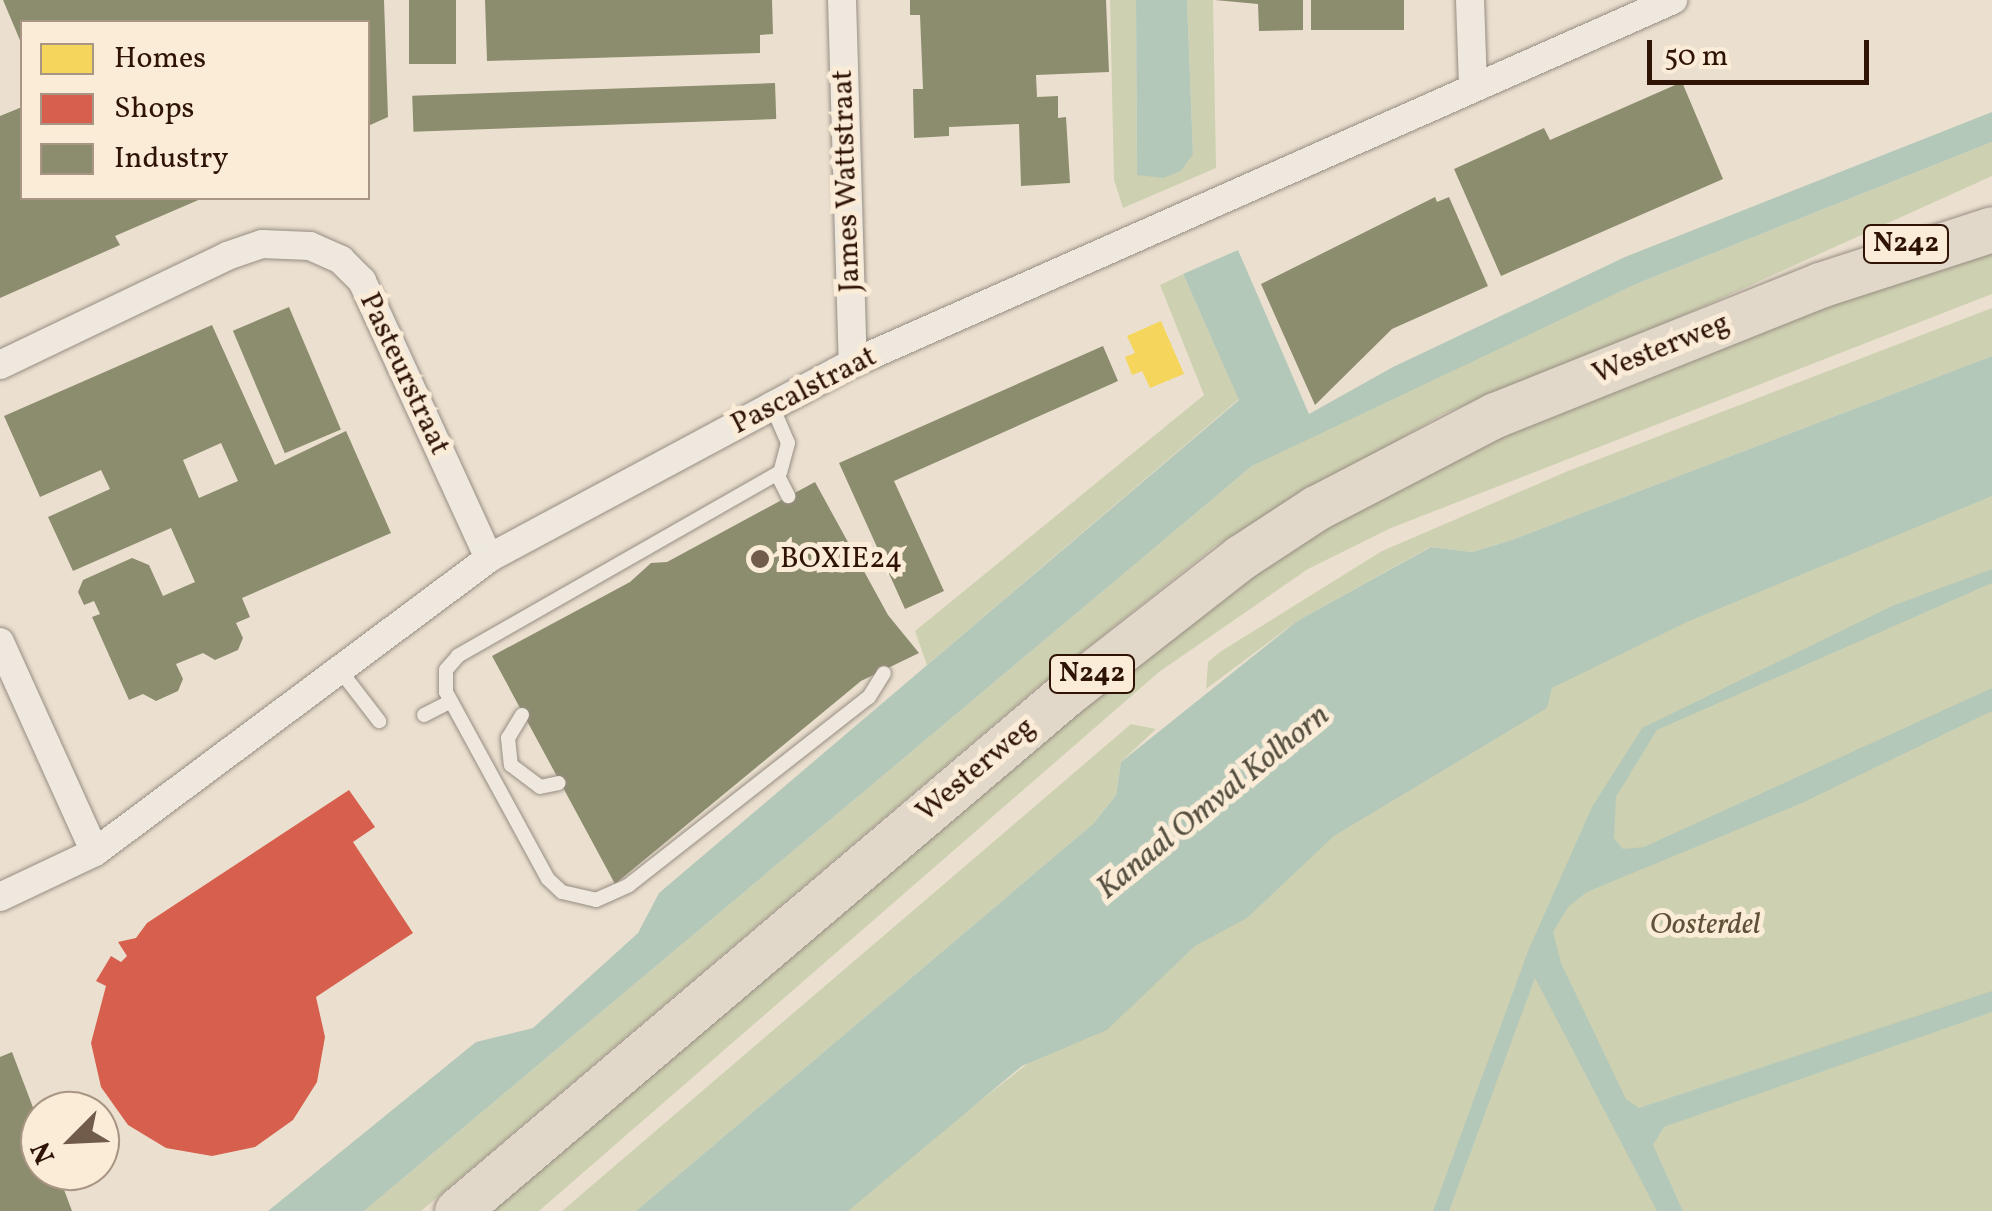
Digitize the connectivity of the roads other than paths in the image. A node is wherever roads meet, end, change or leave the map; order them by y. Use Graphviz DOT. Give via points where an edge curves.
graph roads {
  1 [pos="842,0"];
  2 [pos="1470,0"];
  3 [pos="1674,0"];
  4 [pos="1473,88"];
  5 [pos="1992,202"];
  6 [pos="1992,229"];
  7 [pos="1820,285"];
  8 [pos="853,363"];
  9 [pos="0,365"];
  10 [pos="772,406"];
  11 [pos="777,474"];
  12 [pos="788,496"];
  13 [pos="489,558"];
  14 [pos="0,642"];
  15 [pos="339,670"];
  16 [pos="884,673"];
  17 [pos="451,702"];
  18 [pos="424,715"];
  19 [pos="522,715"];
  20 [pos="379,720"];
  21 [pos="559,784"];
  22 [pos="95,852"];
  23 [pos="0,898"];
  24 [pos="457,1211"];
  1 -- 8 [label="street, James Wattstraat"];
  2 -- 4 [label="street"];
  3 -- 4 [label="street, Pascalstraat"];
  4 -- 8 [label="street, Pascalstraat"];
  5 -- 7 [label="main road, Westerweg / N242"];
  6 -- 7 [label="main road, Westerweg / N242"];
  7 -- 24 [label="main road, Westerweg / N242" via="1494,415 1316,508 1241,557 1067,693"];
  8 -- 10 [label="street, Pascalstraat"];
  9 -- 13 [label="street, Pasteurstraat" via="228,256 262,244 310,246 341,260 362,281"];
  10 -- 11 [label="lane" via="788,443"];
  10 -- 13 [label="street, Pascalstraat"];
  11 -- 12 [label="lane"];
  11 -- 17 [label="lane" via="458,656 444,681"];
  13 -- 15 [label="street, Pascalstraat"];
  14 -- 22 [label="street"];
  15 -- 20 [label="lane"];
  15 -- 22 [label="street, Pascalstraat"];
  16 -- 17 [label="lane" via="869,697 629,885 596,900 578,899 548,880"];
  17 -- 18 [label="lane"];
  19 -- 21 [label="lane" via="508,738 511,764 540,787"];
  22 -- 23 [label="street, Pascalstraat"];
}
